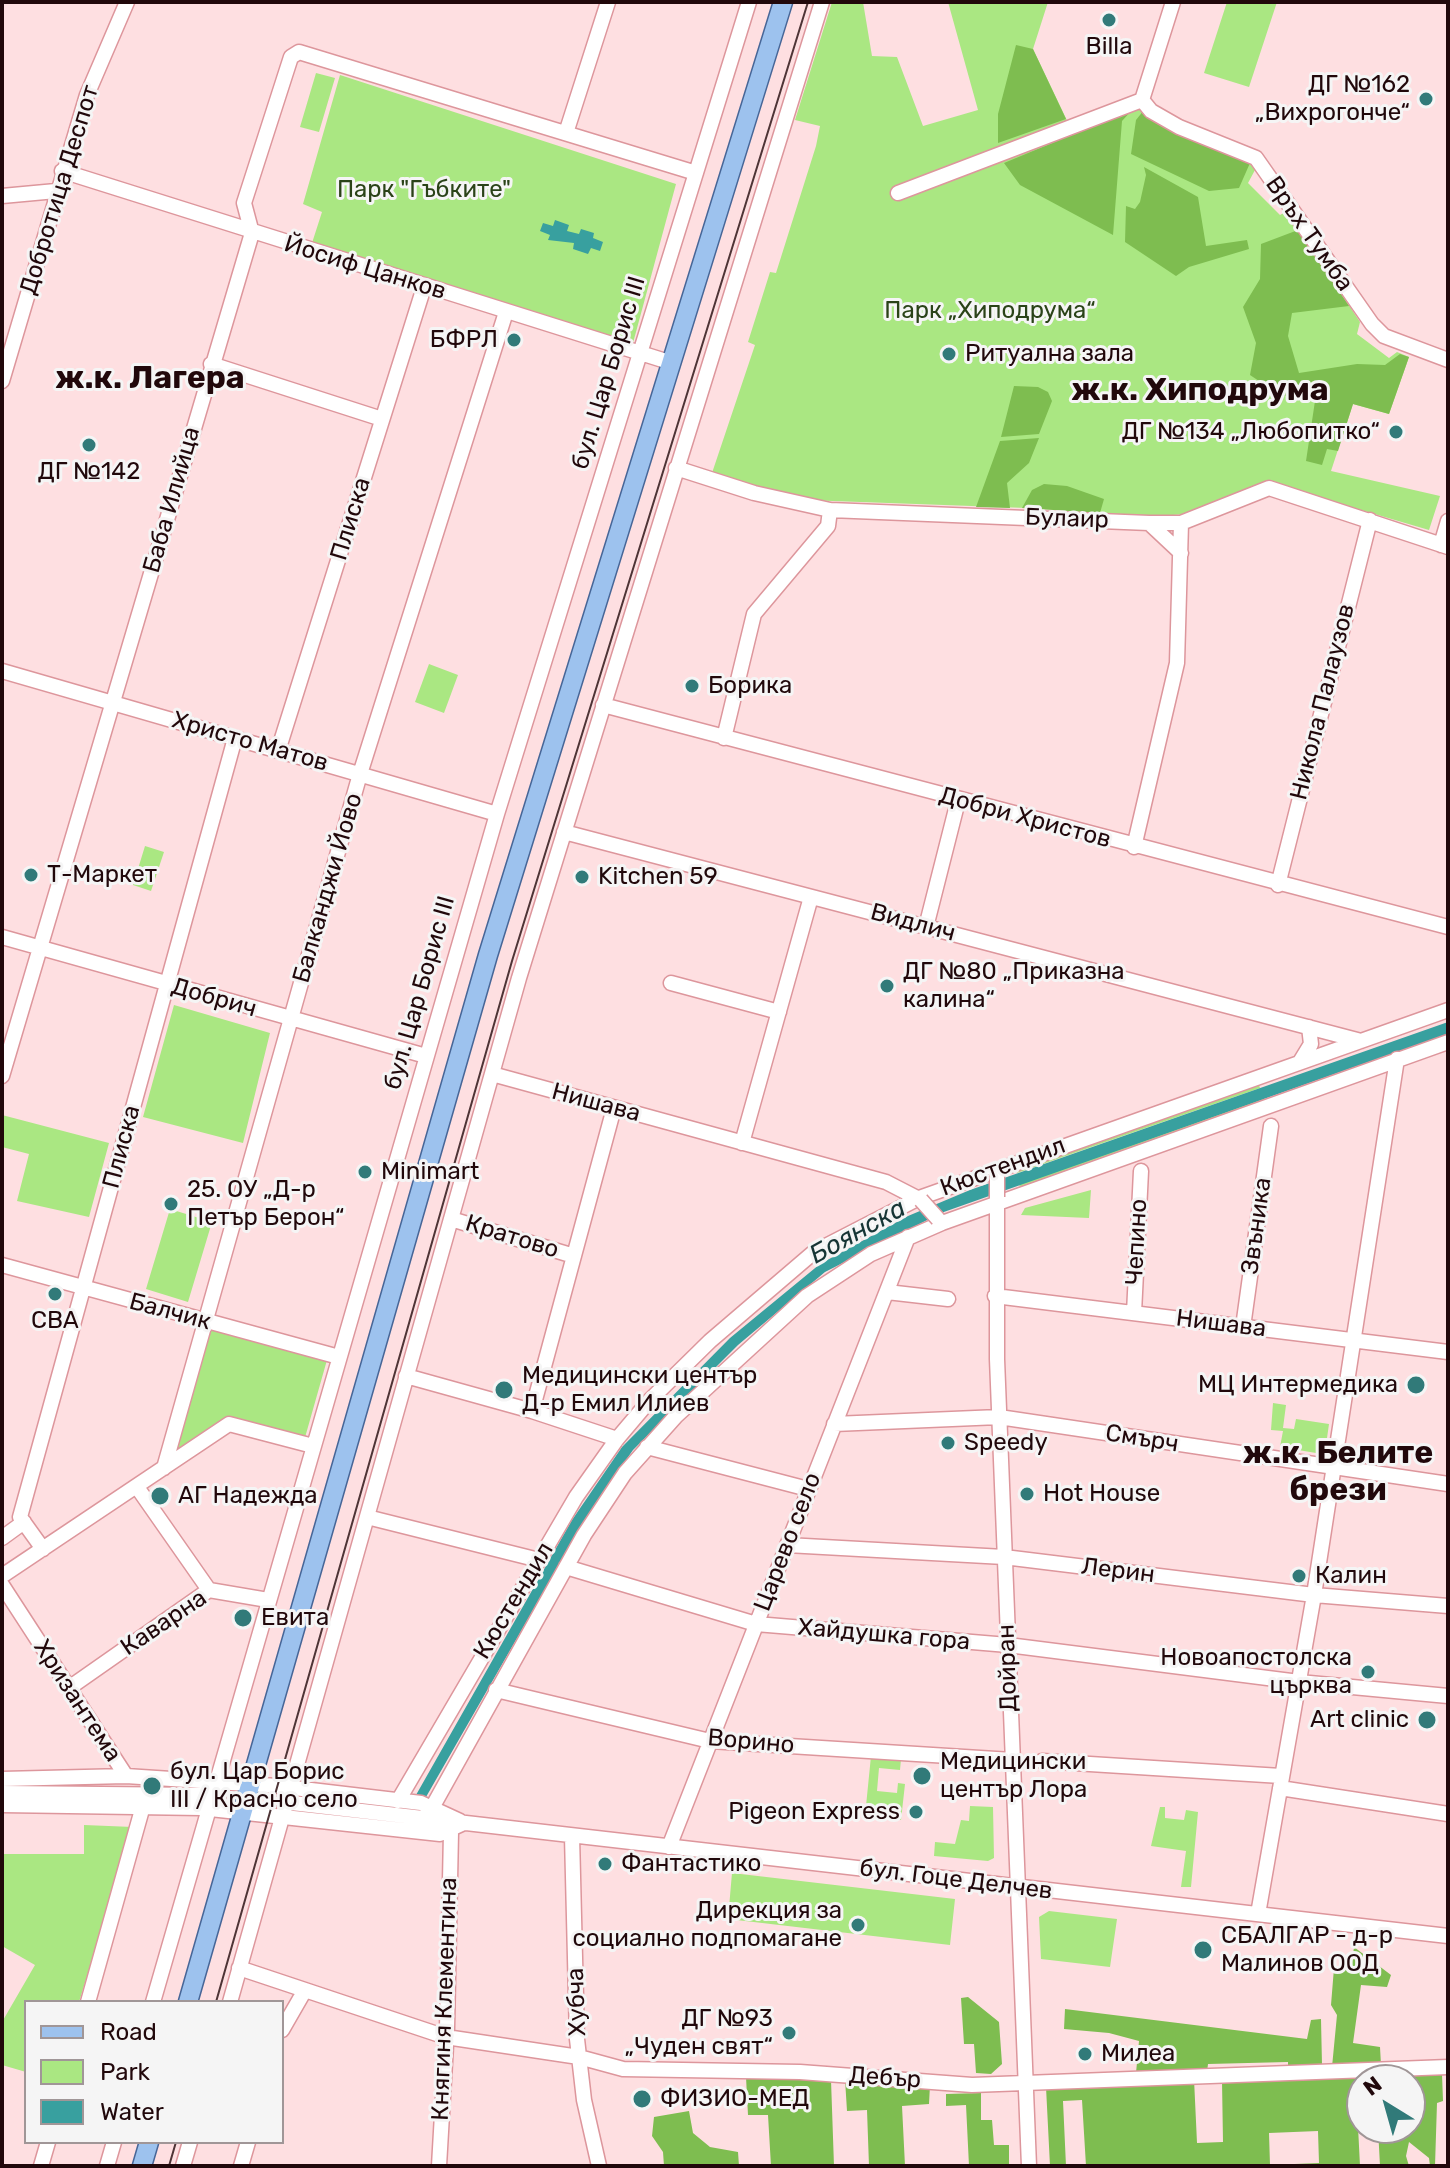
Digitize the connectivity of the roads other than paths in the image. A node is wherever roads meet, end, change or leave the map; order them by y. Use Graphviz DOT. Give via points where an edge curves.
graph roads {
  1 [pos="127,2"];
  2 [pos="608,2"];
  3 [pos="749,2"];
  4 [pos="783,2"];
  5 [pos="822,2"];
  6 [pos="1173,2"];
  7 [pos="1142,100"];
  8 [pos="566,133"];
  9 [pos="62,171"];
  10 [pos="696,173"];
  11 [pos="56,191"];
  12 [pos="898,193"];
  13 [pos="2,196"];
  14 [pos="252,233"];
  15 [pos="424,287"];
  16 [pos="506,312"];
  17 [pos="640,353"];
  18 [pos="1448,360"];
  19 [pos="669,362"];
  20 [pos="211,364"];
  21 [pos="2,381"];
  22 [pos="382,419"];
  23 [pos="676,468"];
  24 [pos="830,510"];
  25 [pos="1370,520"];
  26 [pos="1448,521"];
  27 [pos="1149,523"];
  28 [pos="1181,523"];
  29 [pos="1444,546"];
  30 [pos="1181,553"];
  31 [pos="2,671"];
  32 [pos="113,703"];
  33 [pos="603,705"];
  34 [pos="235,738"];
  35 [pos="724,738"];
  36 [pos="278,751"];
  37 [pos="360,774"];
  38 [pos="958,801"];
  39 [pos="497,814"];
  40 [pos="564,832"];
  41 [pos="1134,847"];
  42 [pos="1278,885"];
  43 [pos="811,897"];
  44 [pos="926,927"];
  45 [pos="1448,927"];
  46 [pos="2,937"];
  47 [pos="40,948"];
  48 [pos="671,983"];
  49 [pos="167,985"];
  50 [pos="1448,1010"];
  51 [pos="779,1012"];
  52 [pos="291,1020"];
  53 [pos="1309,1027"];
  54 [pos="1361,1041"];
  55 [pos="1448,1042"];
  56 [pos="426,1056"];
  57 [pos="1397,1059"];
  58 [pos="1300,1062"];
  59 [pos="492,1074"];
  60 [pos="2,1076"];
  61 [pos="614,1108"];
  62 [pos="1271,1126"];
  63 [pos="742,1143"];
  64 [pos="1141,1171"];
  65 [pos="997,1172"];
  66 [pos="886,1182"];
  67 [pos="920,1199"];
  68 [pos="996,1200"];
  69 [pos="891,1211"];
  70 [pos="451,1219"];
  71 [pos="940,1221"];
  72 [pos="908,1237"];
  73 [pos="574,1256"];
  74 [pos="2,1265"];
  75 [pos="83,1288"];
  76 [pos="887,1292"];
  77 [pos="995,1296"];
  78 [pos="948,1299"];
  79 [pos="1134,1313"];
  80 [pos="205,1322"];
  81 [pos="1243,1327"];
  82 [pos="1353,1340"];
  83 [pos="1448,1352"];
  84 [pos="339,1357"];
  85 [pos="406,1376"];
  86 [pos="532,1411"];
  87 [pos="999,1417"];
  88 [pos="834,1424"];
  89 [pos="617,1439"];
  90 [pos="313,1446"];
  91 [pos="647,1447"];
  92 [pos="164,1468"];
  93 [pos="1333,1468"];
  94 [pos="1448,1484"];
  95 [pos="137,1487"];
  96 [pos="808,1489"];
  97 [pos="367,1517"];
  98 [pos="24,1522"];
  99 [pos="2,1538"];
  100 [pos="787,1545"];
  101 [pos="43,1549"];
  102 [pos="1004,1557"];
  103 [pos="539,1560"];
  104 [pos="566,1567"];
  105 [pos="2,1576"];
  106 [pos="2,1585"];
  107 [pos="209,1590"];
  108 [pos="1314,1595"];
  109 [pos="268,1600"];
  110 [pos="1448,1606"];
  111 [pos="756,1624"];
  112 [pos="1008,1645"];
  113 [pos="1299,1682"];
  114 [pos="69,1688"];
  115 [pos="496,1690"];
  116 [pos="1448,1696"];
  117 [pos="710,1741"];
  118 [pos="1012,1760"];
  119 [pos="1042,1761"];
  120 [pos="126,1776"];
  121 [pos="2,1779"];
  122 [pos="217,1782"];
  123 [pos="1280,1782"];
  124 [pos="250,1785"];
  125 [pos="2,1793"];
  126 [pos="201,1795"];
  127 [pos="290,1795"];
  128 [pos="398,1801"];
  129 [pos="2,1805"];
  130 [pos="143,1806"];
  131 [pos="433,1806"];
  132 [pos="209,1809"];
  133 [pos="242,1812"];
  134 [pos="1448,1814"];
  135 [pos="281,1815"];
  136 [pos="464,1823"];
  137 [pos="451,1832"];
  138 [pos="572,1836"];
  139 [pos="669,1847"];
  140 [pos="1017,1886"];
  141 [pos="1258,1914"];
  142 [pos="1448,1936"];
  143 [pos="239,1968"];
  144 [pos="305,1990"];
  145 [pos="89,2000"];
  146 [pos="154,2000"];
  147 [pos="189,2000"];
  148 [pos="231,2000"];
  149 [pos="284,2027"];
  150 [pos="446,2037"];
  151 [pos="579,2057"];
  152 [pos="1448,2067"];
  153 [pos="1025,2082"];
  154 [pos="47,2144"];
  155 [pos="113,2144"];
  156 [pos="148,2144"];
  157 [pos="189,2144"];
  158 [pos="247,2144"];
  159 [pos="41,2166"];
  160 [pos="107,2166"];
  161 [pos="142,2166"];
  162 [pos="183,2166"];
  163 [pos="241,2166"];
  164 [pos="439,2166"];
  165 [pos="599,2166"];
  166 [pos="1029,2166"];
  1 -- 9 [label="street, Добротица Деспот" via="96,70"];
  2 -- 8 [label="street"];
  3 -- 10 [label="street, бул. Цар Борис III"];
  4 -- 19 [label="main road"];
  5 -- 23 [label="street"];
  6 -- 7 [label="street"];
  7 -- 12 [label="street"];
  7 -- 18 [label="street, Връх Тумба" via="1179,127 1256,158 1372,324 1384,336"];
  8 -- 10 [label="street, Баба Илийца"];
  8 -- 14 [label="street, Баба Илийца" via="296,53 289,60 244,203"];
  9 -- 11 [label="street, Добротица Деспот"];
  9 -- 14 [label="street, Йосиф Цанков"];
  10 -- 17 [label="street, бул. Цар Борис III"];
  11 -- 13 [label="street"];
  11 -- 21 [label="street, Добротица Деспот"];
  14 -- 15 [label="street, Йосиф Цанков"];
  14 -- 20 [label="street, Баба Илийца"];
  15 -- 16 [label="street, Йосиф Цанков"];
  15 -- 22 [label="street, Плиска"];
  16 -- 17 [label="street, Йосиф Цанков"];
  16 -- 37 [label="street, Балканджи Йово"];
  17 -- 19 [label="street, Йосиф Цанков"];
  17 -- 39 [label="street, бул. Цар Борис III"];
  19 -- 124 [label="main road" via="485,964"];
  20 -- 22 [label="street"];
  20 -- 32 [label="street, Баба Илийца"];
  22 -- 36 [label="street, Плиска"];
  23 -- 24 [label="street, Булаир"];
  23 -- 33 [label="street"];
  24 -- 27 [label="street, Булаир"];
  24 -- 35 [label="street" via="828,526 754,614"];
  25 -- 28 [label="street, Булаир" via="1269,488"];
  25 -- 29 [label="street, Булаир"];
  25 -- 42 [label="street, Никола Палаузов"];
  26 -- 29 [label="street"];
  27 -- 28 [label="street, Булаир"];
  27 -- 30 [label="street"];
  28 -- 30 [label="street"];
  30 -- 41 [label="street" via="1177,663"];
  31 -- 32 [label="street, Христо Матов"];
  32 -- 34 [label="street, Христо Матов"];
  32 -- 47 [label="street, Баба Илийца"];
  33 -- 35 [label="street, Добри Христов"];
  33 -- 40 [label="street"];
  34 -- 36 [label="street, Христо Матов"];
  34 -- 49 [label="street, Плиска"];
  35 -- 38 [label="street, Добри Христов"];
  36 -- 37 [label="street, Христо Матов"];
  37 -- 39 [label="street, Христо Матов"];
  37 -- 52 [label="street, Балканджи Йово"];
  38 -- 41 [label="street, Добри Христов"];
  38 -- 44 [label="street"];
  39 -- 56 [label="street, бул. Цар Борис III"];
  40 -- 43 [label="street, Видлич"];
  40 -- 59 [label="street"];
  41 -- 42 [label="street, Добри Христов"];
  42 -- 45 [label="street, Добри Христов"];
  43 -- 44 [label="street, Видлич"];
  43 -- 51 [label="street"];
  44 -- 53 [label="street, Видлич"];
  46 -- 47 [label="street, Добрич"];
  47 -- 49 [label="street, Добрич"];
  47 -- 60 [label="street, Баба Илийца"];
  48 -- 51 [label="street"];
  49 -- 52 [label="street, Добрич"];
  49 -- 75 [label="street, Плиска"];
  50 -- 54 [label="street, Кюстендил"];
  51 -- 63 [label="street"];
  52 -- 56 [label="street, Добрич"];
  52 -- 80 [label="street, Балканджи Йово"];
  53 -- 54 [label="street, Видлич"];
  53 -- 58 [label="street" via="1311,1044"];
  54 -- 58 [label="street, Кюстендил"];
  55 -- 57 [label="street, Кюстендил"];
  56 -- 84 [label="street, бул. Цар Борис III"];
  57 -- 68 [label="street, Кюстендил"];
  57 -- 82 [label="street"];
  58 -- 65 [label="street, Кюстендил"];
  59 -- 61 [label="street, Нишава"];
  59 -- 70 [label="street"];
  61 -- 63 [label="street, Нишава"];
  61 -- 73 [label="street"];
  62 -- 81 [label="street, Звъника"];
  63 -- 66 [label="street, Нишава"];
  64 -- 79 [label="street, Чепино"];
  65 -- 67 [label="street, Кюстендил"];
  65 -- 68 [label="street, Дойран, bridge"];
  66 -- 67 [label="street, Нишава"];
  66 -- 69 [label="street" via="896,1198"];
  67 -- 69 [label="street, Кюстендил"];
  67 -- 71 [label="street, Нишава, bridge"];
  68 -- 71 [label="street, Кюстендил"];
  68 -- 77 [label="street, Дойран"];
  69 -- 89 [label="street, Кюстендил" via="833,1240 773,1285 667,1383"];
  70 -- 73 [label="street, Кратово"];
  70 -- 85 [label="street"];
  71 -- 72 [label="street, Кюстендил"];
  72 -- 76 [label="street, Царево село"];
  72 -- 91 [label="street, Кюстендил" via="853,1264 807,1296"];
  73 -- 86 [label="street"];
  74 -- 75 [label="street, Балчик"];
  75 -- 80 [label="street, Балчик"];
  75 -- 98 [label="street, Плиска" via="20,1517"];
  76 -- 78 [label="street"];
  76 -- 88 [label="street, Царево село"];
  77 -- 79 [label="street, Нишава"];
  77 -- 87 [label="street, Дойран"];
  79 -- 81 [label="street, Нишава"];
  80 -- 84 [label="street, Балчик"];
  80 -- 92 [label="street, Балканджи Йово"];
  81 -- 82 [label="street, Нишава"];
  82 -- 83 [label="street, Нишава"];
  82 -- 93 [label="street"];
  84 -- 90 [label="street, бул. Цар Борис III"];
  85 -- 86 [label="street"];
  85 -- 97 [label="street"];
  86 -- 89 [label="street"];
  87 -- 88 [label="street, Смърч"];
  87 -- 93 [label="street, Смърч"];
  87 -- 102 [label="street, Дойран"];
  88 -- 96 [label="street, Царево село"];
  89 -- 103 [label="street, Кюстендил"];
  90 -- 92 [label="street" via="229,1424"];
  90 -- 109 [label="street, бул. Цар Борис III"];
  91 -- 96 [label="street"];
  91 -- 104 [label="street, Кюстендил"];
  92 -- 95 [label="street"];
  93 -- 94 [label="street, Смърч"];
  93 -- 108 [label="street"];
  95 -- 101 [label="street"];
  95 -- 107 [label="street"];
  96 -- 100 [label="street, Царево село"];
  97 -- 103 [label="street"];
  97 -- 127 [label="street"];
  98 -- 99 [label="street"];
  98 -- 101 [label="street"];
  100 -- 102 [label="street, Лерин"];
  100 -- 111 [label="street, Царево село"];
  101 -- 105 [label="street"];
  102 -- 108 [label="street, Лерин"];
  102 -- 112 [label="street, Дойран"];
  103 -- 128 [label="street, Кюстендил"];
  104 -- 111 [label="street, Хайдушка гора"];
  104 -- 115 [label="street, Кюстендил"];
  106 -- 114 [label="street, Хризантема"];
  107 -- 109 [label="street, Каварна"];
  107 -- 114 [label="street, Каварна"];
  108 -- 110 [label="street, Лерин"];
  108 -- 113 [label="street"];
  109 -- 122 [label="street, бул. Цар Борис III"];
  111 -- 112 [label="street, Хайдушка гора"];
  111 -- 117 [label="street, Царево село"];
  112 -- 113 [label="street, Хайдушка гора"];
  112 -- 118 [label="street, Дойран"];
  113 -- 116 [label="street, Хайдушка гора"];
  113 -- 123 [label="street"];
  114 -- 120 [label="street, Хризантема"];
  115 -- 117 [label="street, Ворино"];
  115 -- 131 [label="street, Кюстендил"];
  117 -- 118 [label="street, Ворино"];
  117 -- 139 [label="street, Царево село"];
  118 -- 140 [label="street, Дойран"];
  119 -- 123 [label="street"];
  120 -- 121 [label="street, бул. Гоце Делчев"];
  120 -- 122 [label="street, бул. Гоце Делчев"];
  122 -- 124 [label="street, бул. Гоце Делчев"];
  122 -- 132 [label="street, бул. Цар Борис III"];
  123 -- 134 [label="street"];
  123 -- 141 [label="street"];
  124 -- 127 [label="street, бул. Гоце Делчев"];
  124 -- 133 [label="main road"];
  125 -- 126 [label="street"];
  127 -- 128 [label="street, бул. Гоце Делчев"];
  127 -- 135 [label="street"];
  127 -- 136 [label="street, бул. Гоце Делчев"];
  128 -- 131 [label="street, бул. Гоце Делчев"];
  129 -- 130 [label="street"];
  130 -- 132 [label="street"];
  130 -- 145 [label="street"];
  131 -- 136 [label="street, бул. Гоце Делчев"];
  132 -- 133 [label="street"];
  132 -- 146 [label="street, бул. Цар Борис III"];
  133 -- 135 [label="street"];
  133 -- 147 [label="main road"];
  135 -- 137 [label="street"];
  135 -- 143 [label="street"];
  136 -- 137 [label="street"];
  136 -- 138 [label="street, бул. Гоце Делчев"];
  137 -- 150 [label="street, Княгиня Клементина"];
  138 -- 139 [label="street, бул. Гоце Делчев"];
  138 -- 151 [label="street, Хубча"];
  139 -- 140 [label="street, бул. Гоце Делчев"];
  140 -- 141 [label="street, бул. Гоце Делчев"];
  140 -- 153 [label="street, Дойран"];
  141 -- 142 [label="street, бул. Гоце Делчев"];
  143 -- 144 [label="street, Дебър"];
  143 -- 148 [label="street"];
  144 -- 149 [label="street"];
  144 -- 150 [label="street, Дебър"];
  150 -- 151 [label="street, Дебър"];
  150 -- 164 [label="street, Княгиня Клементина"];
  151 -- 153 [label="street, Дебър" via="623,2069 800,2072 972,2085"];
  151 -- 165 [label="street, Хубча"];
  152 -- 153 [label="street, Дебър"];
  153 -- 166 [label="street, Дойран"];
  154 -- 159 [label="street"];
  155 -- 160 [label="street"];
  156 -- 161 [label="main road"];
  157 -- 162 [label="street"];
  158 -- 163 [label="street"];
}
